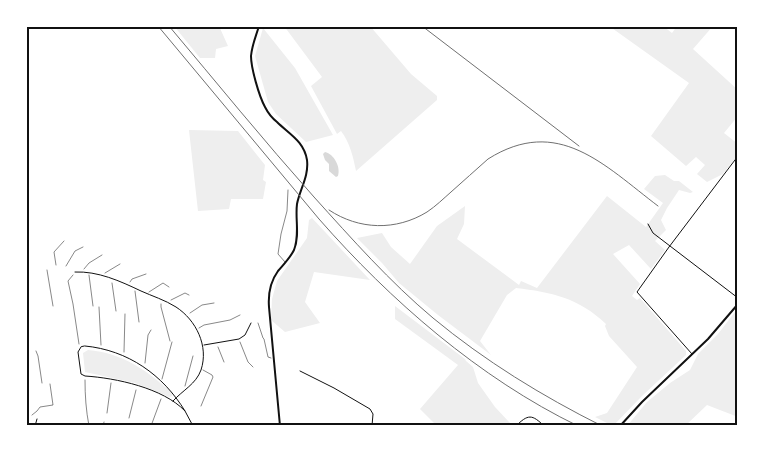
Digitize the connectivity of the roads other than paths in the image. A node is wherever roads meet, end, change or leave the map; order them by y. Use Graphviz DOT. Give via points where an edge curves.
graph roads {
  1 [pos="259,26"];
  2 [pos="738,156"];
  3 [pos="288,190"];
  4 [pos="648,224"];
  5 [pos="669,246"];
  6 [pos="286,262"];
  7 [pos="75,272"];
  8 [pos="738,298"];
  9 [pos="738,304"];
  10 [pos="251,323"];
  11 [pos="203,346"];
  12 [pos="692,355"];
  13 [pos="300,371"];
  14 [pos="176,397"];
  15 [pos="172,401"];
  16 [pos="185,411"];
  17 [pos="37,419"];
  18 [pos="35,426"];
  19 [pos="192,426"];
  20 [pos="280,426"];
  21 [pos="372,426"];
  22 [pos="516,426"];
  23 [pos="544,426"];
  24 [pos="620,426"];
  1 -- 6 [label="main road" via="252,65 261,96 276,122 299,141 307,158 306,177 297,206 297,240"];
  2 -- 5 [label="street"];
  3 -- 6 [label="lane" via="278,254"];
  4 -- 5 [label="street"];
  5 -- 8 [label="street"];
  5 -- 12 [label="street" via="637,292"];
  6 -- 20 [label="main road" via="273,281 268,299"];
  7 -- 11 [label="street" via="102,275 168,302 186,315 197,329"];
  9 -- 12 [label="main road"];
  10 -- 11 [label="street" via="239,339"];
  11 -- 14 [label="street" via="202,369 186,390"];
  12 -- 24 [label="main road"];
  13 -- 21 [label="street" via="370,409"];
  14 -- 15 [label="street"];
  14 -- 15 [label="street" via="161,380 124,356 84,346 79,349 81,374 137,386"];
  14 -- 16 [label="street"];
  15 -- 16 [label="street"];
  16 -- 19 [label="street"];
  17 -- 18 [label="street"];
  22 -- 23 [label="street" via="529,417"];
}
